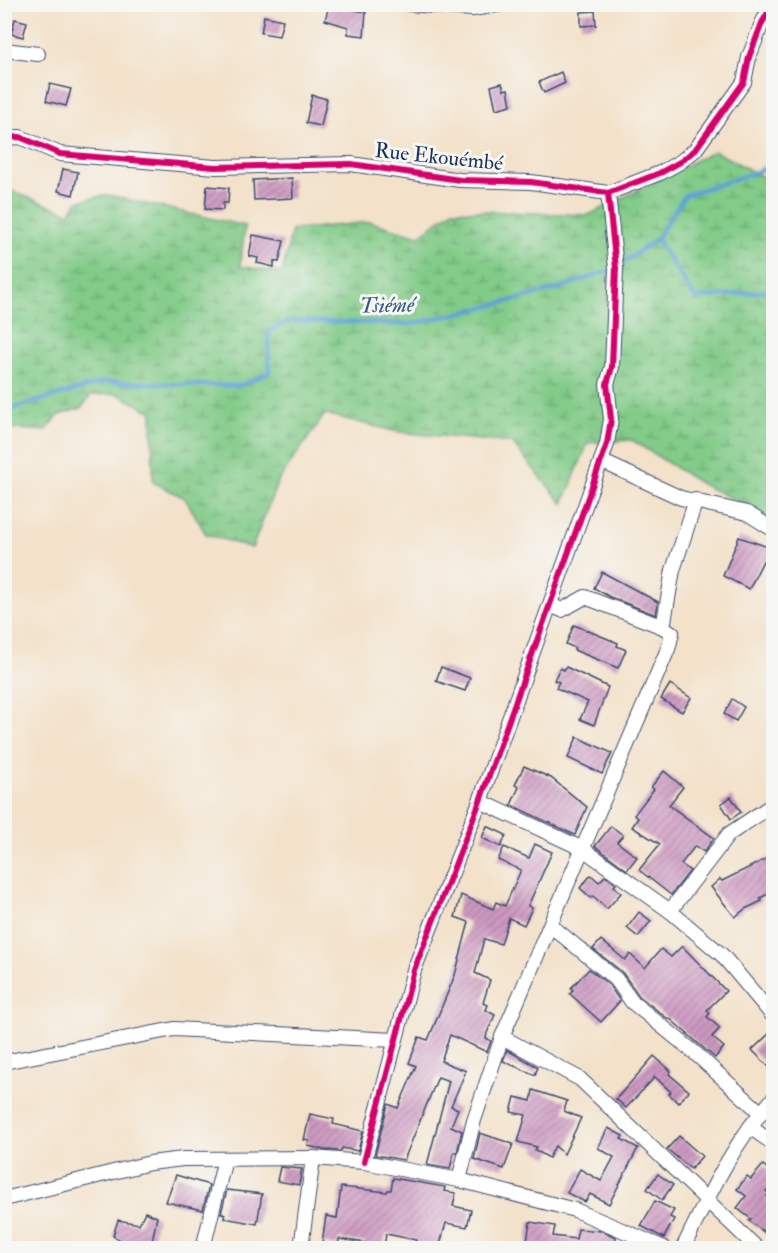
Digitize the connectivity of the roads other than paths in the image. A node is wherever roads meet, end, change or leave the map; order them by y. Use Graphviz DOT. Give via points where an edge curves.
graph roads {
  1 [pos="409,4"];
  2 [pos="503,4"];
  3 [pos="773,4"];
  4 [pos="4,50"];
  5 [pos="38,54"];
  6 [pos="4,138"];
  7 [pos="608,193"];
  8 [pos="601,461"];
  9 [pos="696,500"];
  10 [pos="774,530"];
  11 [pos="550,604"];
  12 [pos="663,627"];
  13 [pos="480,801"];
  14 [pos="774,804"];
  15 [pos="583,849"];
  16 [pos="670,911"];
  17 [pos="550,925"];
  18 [pos="774,1017"];
  19 [pos="502,1037"];
  20 [pos="395,1040"];
  21 [pos="4,1062"];
  22 [pos="774,1098"];
  23 [pos="760,1112"];
  24 [pos="750,1127"];
  25 [pos="774,1144"];
  26 [pos="313,1158"];
  27 [pos="225,1159"];
  28 [pos="364,1162"];
  29 [pos="459,1180"];
  30 [pos="4,1199"];
  31 [pos="706,1201"];
  32 [pos="203,1248"];
  33 [pos="301,1248"];
  34 [pos="664,1248"];
  35 [pos="683,1248"];
  36 [pos="757,1248"];
  1 -- 2 [label="street" via="472,9"];
  3 -- 7 [label="street, Rue Ekouémbé" via="749,57 744,82 695,150 660,173"];
  4 -- 5 [label="street"];
  6 -- 7 [label="street, Rue Ekouémbé" via="20,137 60,154 215,166 351,164 460,180 531,182"];
  7 -- 8 [label="street" via="616,268 612,367 607,384 611,419"];
  8 -- 9 [label="street" via="681,498"];
  8 -- 11 [label="street"];
  9 -- 10 [label="street" via="747,513"];
  9 -- 12 [label="street" via="673,570"];
  11 -- 12 [label="street" via="562,610 585,597"];
  11 -- 13 [label="street"];
  12 -- 15 [label="street" via="672,633 668,649"];
  13 -- 15 [label="street"];
  13 -- 20 [label="street" via="414,970"];
  14 -- 16 [label="street" via="729,834"];
  15 -- 16 [label="street"];
  15 -- 17 [label="street"];
  16 -- 18 [label="street" via="722,955"];
  17 -- 19 [label="street"];
  17 -- 23 [label="street" via="616,979 632,1002"];
  19 -- 29 [label="street"];
  19 -- 31 [label="street" via="580,1079"];
  20 -- 21 [label="street" via="174,1029"];
  20 -- 28 [label="street"];
  22 -- 23 [label="street"];
  23 -- 24 [label="street"];
  24 -- 25 [label="street"];
  24 -- 31 [label="street"];
  26 -- 27 [label="street"];
  26 -- 28 [label="street"];
  26 -- 33 [label="street"];
  27 -- 30 [label="street" via="150,1164"];
  27 -- 32 [label="street"];
  28 -- 29 [label="street"];
  29 -- 34 [label="street" via="575,1210"];
  31 -- 35 [label="street"];
  31 -- 36 [label="street"];
}
